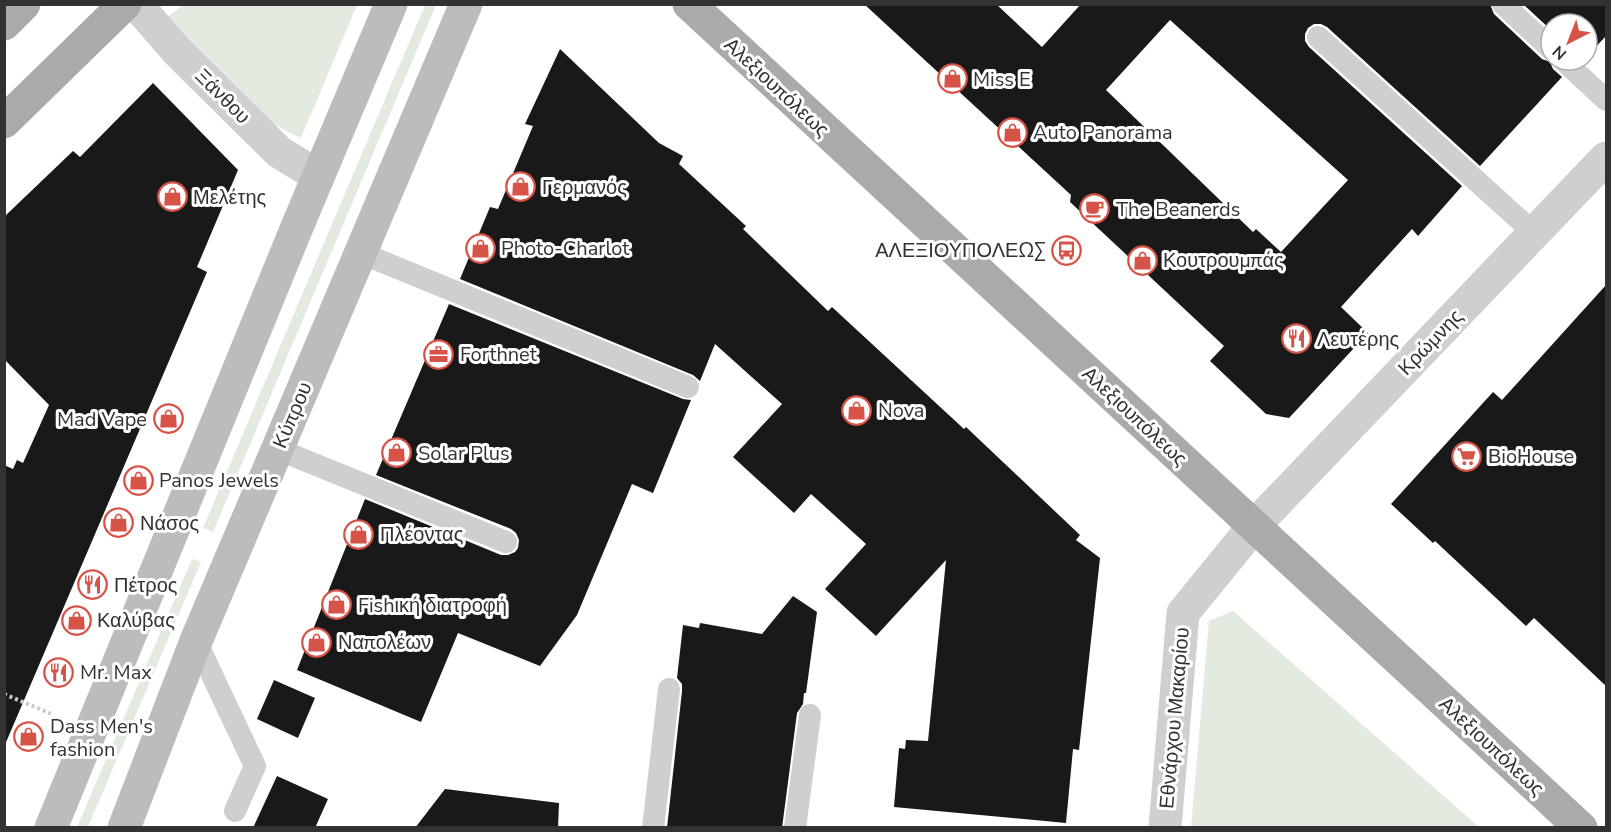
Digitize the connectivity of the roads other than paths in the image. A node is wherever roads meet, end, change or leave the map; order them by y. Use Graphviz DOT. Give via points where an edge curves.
graph roads {
  1 [pos="24,4"];
  2 [pos="125,4"];
  3 [pos="136,4"];
  4 [pos="391,4"];
  5 [pos="466,4"];
  6 [pos="689,4"];
  7 [pos="1503,4"];
  8 [pos="4,24"];
  9 [pos="1318,37"];
  10 [pos="1539,38"];
  11 [pos="1576,72"];
  12 [pos="1606,100"];
  13 [pos="4,122"];
  14 [pos="1606,158"];
  15 [pos="318,176"];
  16 [pos="1534,233"];
  17 [pos="361,253"];
  18 [pos="688,387"];
  19 [pos="277,449"];
  20 [pos="1254,526"];
  21 [pos="506,542"];
  22 [pos="196,641"];
  23 [pos="669,689"];
  24 [pos="810,715"];
  25 [pos="235,811"];
  26 [pos="51,828"];
  27 [pos="124,828"];
  28 [pos="653,828"];
  29 [pos="795,828"];
  30 [pos="1165,828"];
  31 [pos="1581,828"];
  1 -- 8 [label="main road"];
  2 -- 13 [label="main road"];
  3 -- 15 [label="street, Ξάνθου" via="177,51 279,152"];
  4 -- 15 [label="main road"];
  5 -- 17 [label="main road, Κύπρου"];
  6 -- 20 [label="main road, Αλεξιουπόλεως"];
  7 -- 10 [label="lane"];
  9 -- 16 [label="lane"];
  11 -- 12 [label="lane"];
  14 -- 16 [label="street, Κρώμνης"];
  15 -- 26 [label="main road"];
  16 -- 20 [label="street, Κρώμνης"];
  17 -- 18 [label="lane"];
  17 -- 19 [label="main road, Κύπρου"];
  19 -- 21 [label="lane"];
  19 -- 22 [label="main road, Κύπρου"];
  20 -- 30 [label="street, Εθνάρχου Μακαρίου" via="1183,613"];
  20 -- 31 [label="main road, Αλεξιουπόλεως"];
  22 -- 25 [label="lane" via="255,766"];
  22 -- 27 [label="main road, Κύπρου"];
  23 -- 28 [label="lane"];
  24 -- 29 [label="lane"];
}
